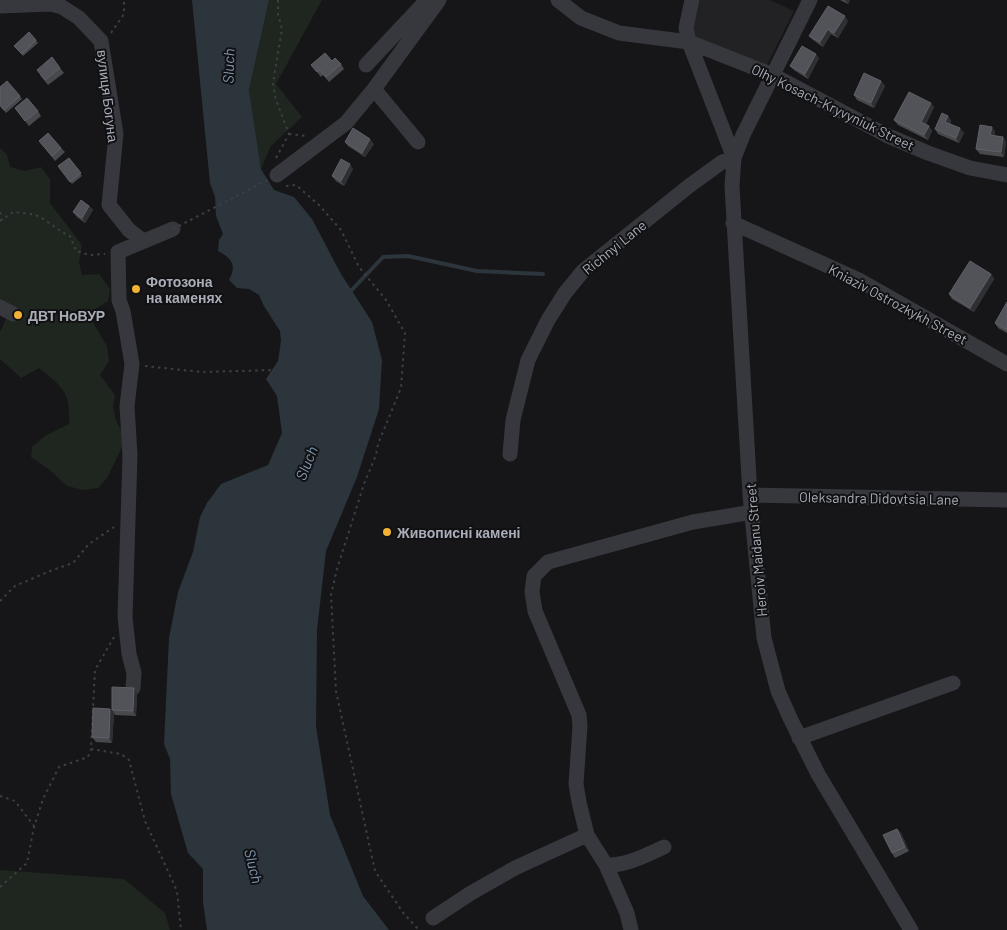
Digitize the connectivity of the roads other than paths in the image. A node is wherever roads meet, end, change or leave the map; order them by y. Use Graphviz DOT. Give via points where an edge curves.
graph roads {
  1 [pos="427,0"];
  2 [pos="439,0"];
  3 [pos="558,0"];
  4 [pos="692,0"];
  5 [pos="810,0"];
  6 [pos="0,6"];
  7 [pos="689,42"];
  8 [pos="366,65"];
  9 [pos="773,75"];
  10 [pos="374,89"];
  11 [pos="418,142"];
  12 [pos="734,158"];
  13 [pos="1007,175"];
  14 [pos="280,180"];
  15 [pos="733,223"];
  16 [pos="173,229"];
  17 [pos="143,241"];
  18 [pos="1007,364"];
  19 [pos="510,454"];
  20 [pos="750,495"];
  21 [pos="1007,500"];
  22 [pos="752,512"];
  23 [pos="953,683"];
  24 [pos="133,688"];
  25 [pos="799,738"];
  26 [pos="587,834"];
  27 [pos="664,847"];
  28 [pos="606,865"];
  29 [pos="433,918"];
  30 [pos="631,930"];
  31 [pos="911,930"];
  1 -- 8 [label="street"];
  2 -- 10 [label="street"];
  3 -- 7 [label="street, Olhy Kosach-Kryvyniuk Street" via="581,18 619,33"];
  4 -- 7 [label="street" via="686,28"];
  5 -- 9 [label="street, Heroiv Maidanu Street"];
  6 -- 17 [label="street, вулиця Богуна" via="51,4 62,7 79,18 101,41 116,134 109,205 129,230"];
  7 -- 9 [label="street, Olhy Kosach-Kryvyniuk Street"];
  7 -- 12 [label="street"];
  9 -- 12 [label="street, Heroiv Maidanu Street"];
  9 -- 13 [label="street, Olhy Kosach-Kryvyniuk Street" via="894,139 970,168"];
  10 -- 11 [label="street"];
  10 -- 14 [label="street" via="346,123"];
  12 -- 15 [label="street, Heroiv Maidanu Street"];
  12 -- 19 [label="street, Richnyi Lane" via="722,162 689,186 583,271 565,292 528,360 513,420"];
  15 -- 18 [label="street, Kniaziv Ostrozkykh Street" via="859,280"];
  15 -- 20 [label="street, Heroiv Maidanu Street"];
  16 -- 17 [label="street"];
  17 -- 24 [label="street" via="118,252 119,300 132,364 127,406 130,455 125,618 134,673"];
  20 -- 21 [label="street, Oleksandra Didovtsia Lane"];
  20 -- 22 [label="street, Heroiv Maidanu Street"];
  22 -- 25 [label="street, Heroiv Maidanu Street" via="764,638 778,691"];
  22 -- 26 [label="street" via="693,522 558,559 548,562 534,576 535,611 579,715 576,784"];
  23 -- 25 [label="street"];
  25 -- 31 [label="street, Heroiv Maidanu Street"];
  26 -- 28 [label="street"];
  26 -- 29 [label="street" via="515,868"];
  27 -- 28 [label="street" via="636,859"];
  28 -- 30 [label="street" via="628,913"];
}
